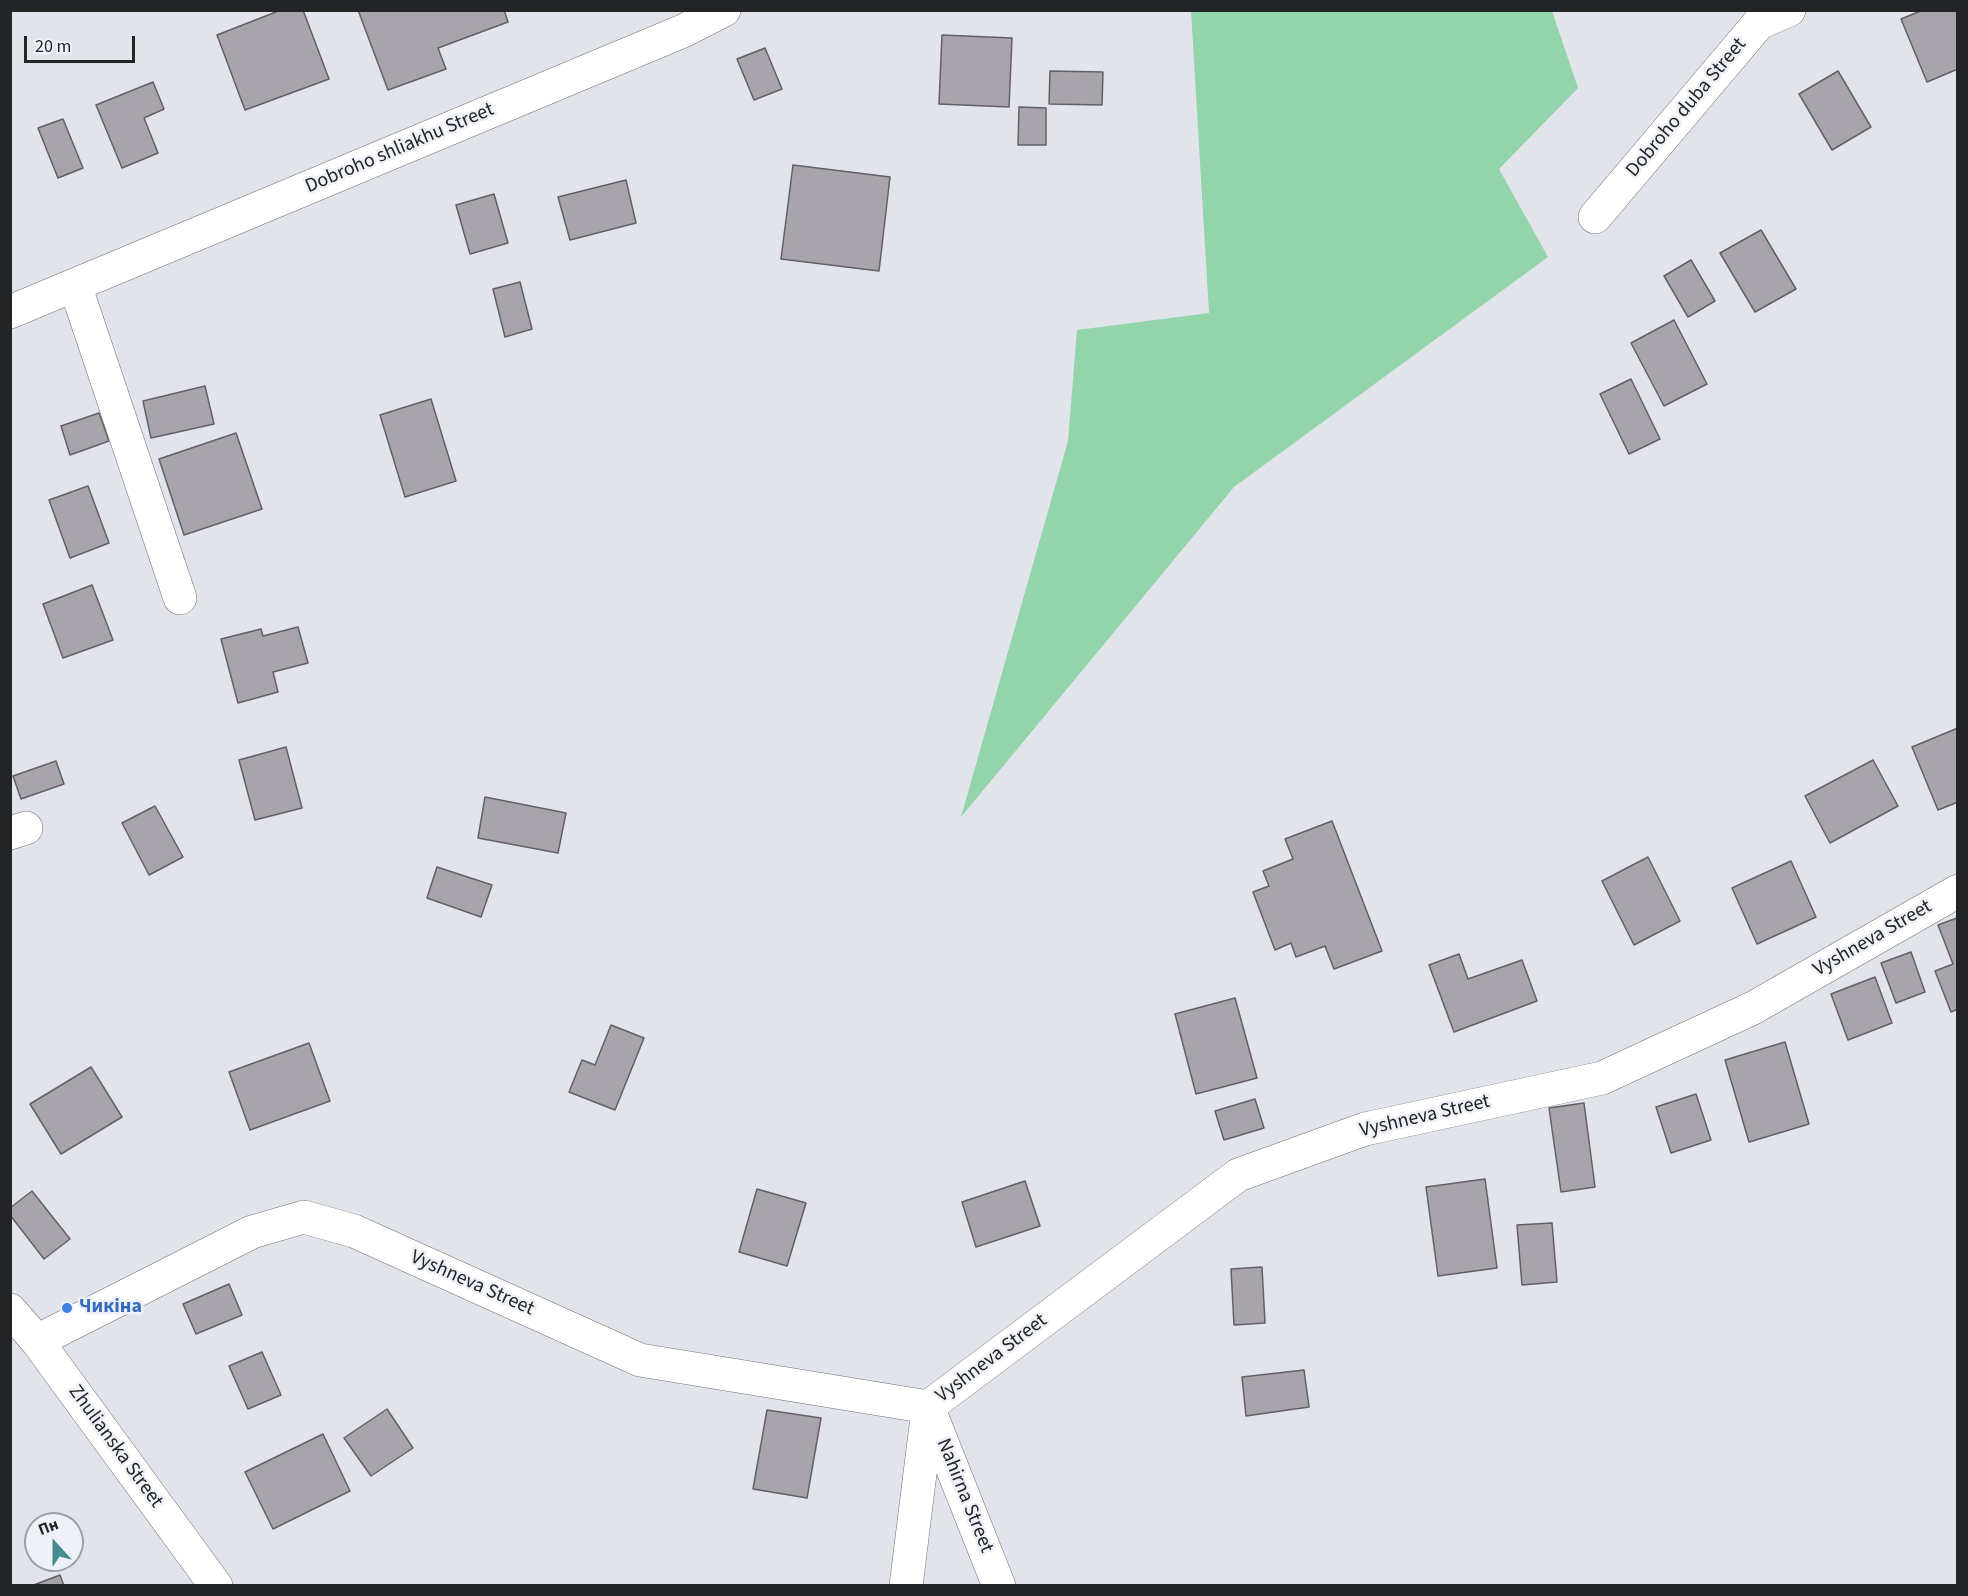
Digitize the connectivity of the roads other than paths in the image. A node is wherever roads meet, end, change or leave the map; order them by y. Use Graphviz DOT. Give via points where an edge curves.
graph roads {
  1 [pos="724,10"];
  2 [pos="1789,10"];
  3 [pos="1595,217"];
  4 [pos="75,285"];
  5 [pos="10,312"];
  6 [pos="180,598"];
  7 [pos="1958,891"];
  8 [pos="10,1310"];
  9 [pos="37,1341"];
  10 [pos="928,1407"];
  11 [pos="216,1586"];
  12 [pos="906,1586"];
  13 [pos="999,1586"];
  1 -- 4 [label="street, Dobroho shliakhu Street" via="683,31"];
  2 -- 3 [label="street, Dobroho duba Street" via="1759,23"];
  4 -- 5 [label="street, Dobroho shliakhu Street"];
  4 -- 6 [label="street"];
  7 -- 10 [label="street, Vyshneva Street" via="1753,1008 1602,1078 1365,1129 1238,1175"];
  8 -- 9 [label="street, Zhulianska Street"];
  9 -- 10 [label="street, Vyshneva Street" via="252,1232 304,1217 354,1231 640,1360"];
  9 -- 11 [label="street, Zhulianska Street"];
  10 -- 12 [label="street, Vyshneva Street"];
  10 -- 13 [label="street, Nahirna Street"];
}
